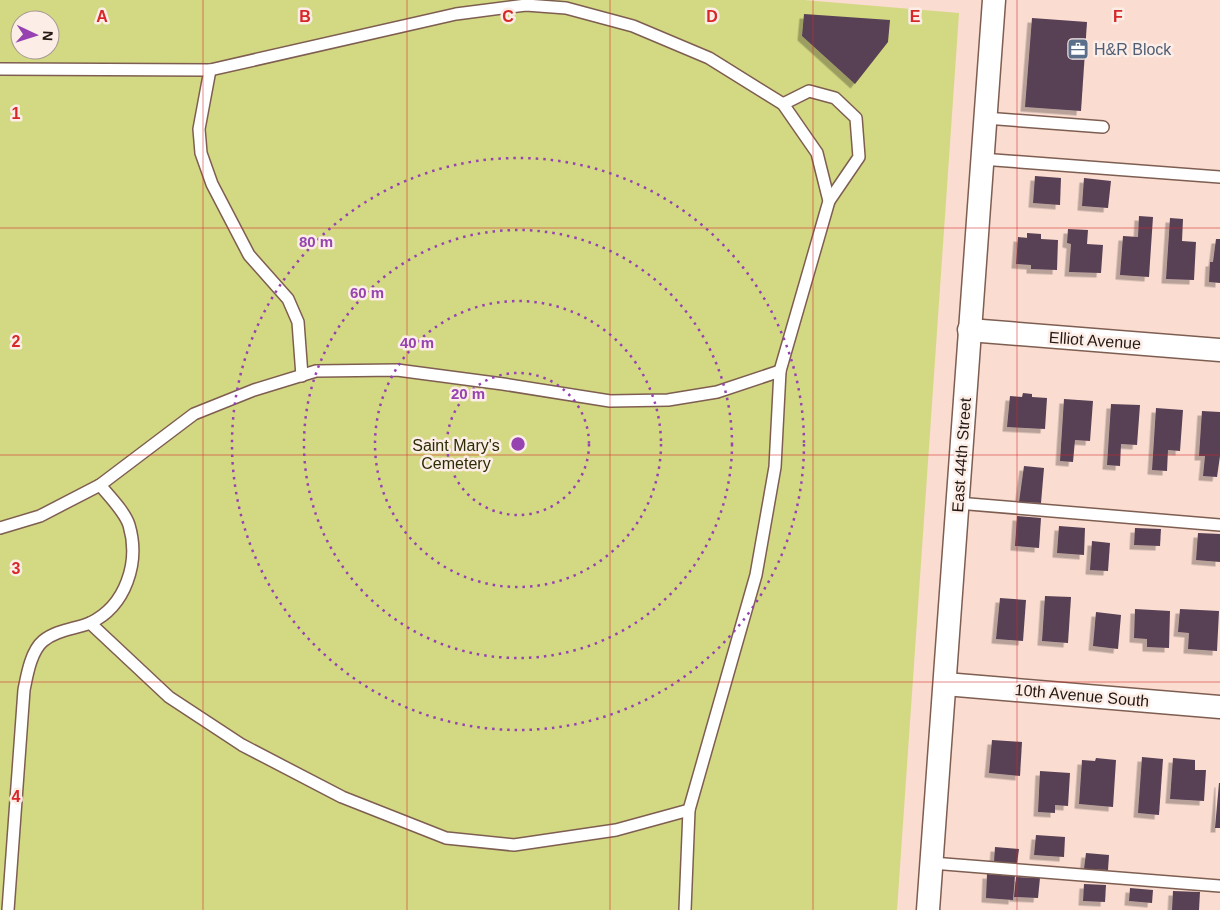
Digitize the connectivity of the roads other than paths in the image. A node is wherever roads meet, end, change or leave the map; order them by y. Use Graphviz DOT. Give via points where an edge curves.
graph roads {
  1 [pos="994,0"];
  2 [pos="526,3"];
  3 [pos="567,4"];
  4 [pos="0,69"];
  5 [pos="210,70"];
  6 [pos="784,104"];
  7 [pos="984,118"];
  8 [pos="1103,127"];
  9 [pos="981,159"];
  10 [pos="1220,177"];
  11 [pos="829,201"];
  12 [pos="969,330"];
  13 [pos="1220,350"];
  14 [pos="780,371"];
  15 [pos="302,376"];
  16 [pos="100,485"];
  17 [pos="957,503"];
  18 [pos="1220,525"];
  19 [pos="0,528"];
  20 [pos="90,623"];
  21 [pos="944,684"];
  22 [pos="1220,706"];
  23 [pos="689,810"];
  24 [pos="932,863"];
  25 [pos="1220,886"];
  26 [pos="8,910"];
  27 [pos="685,910"];
  28 [pos="928,910"];
  1 -- 7 [label="street, East 44th Street"];
  2 -- 3 [label="lane"];
  2 -- 5 [label="lane" via="456,14"];
  3 -- 6 [label="lane" via="633,26 709,58"];
  4 -- 5 [label="lane"];
  5 -- 15 [label="lane" via="199,129 201,153 212,184 249,255 288,298 298,322"];
  6 -- 11 [label="lane" via="817,153"];
  6 -- 11 [label="lane" via="809,91 835,98 856,118 859,157"];
  7 -- 8 [label="lane"];
  7 -- 9 [label="street, East 44th Street"];
  9 -- 10 [label="lane"];
  9 -- 12 [label="street, East 44th Street"];
  11 -- 14 [label="lane"];
  12 -- 13 [label="street, Elliot Avenue"];
  12 -- 17 [label="street, East 44th Street"];
  14 -- 15 [label="lane" via="717,392 668,400 610,401 397,370 316,371"];
  14 -- 23 [label="lane" via="775,466 756,575"];
  15 -- 16 [label="lane" via="254,390 194,414"];
  16 -- 19 [label="lane" via="40,516"];
  16 -- 20 [label="lane" via="129,523 134,552 127,587 106,612"];
  17 -- 18 [label="lane"];
  17 -- 21 [label="street, East 44th Street"];
  20 -- 23 [label="lane" via="169,697 242,745 342,797 446,838 514,845 616,830"];
  20 -- 26 [label="lane" via="42,641 30,663 24,690"];
  21 -- 22 [label="street, 10th Avenue South"];
  21 -- 24 [label="street, East 44th Street"];
  23 -- 27 [label="lane"];
  24 -- 25 [label="lane"];
  24 -- 28 [label="street, East 44th Street"];
}
